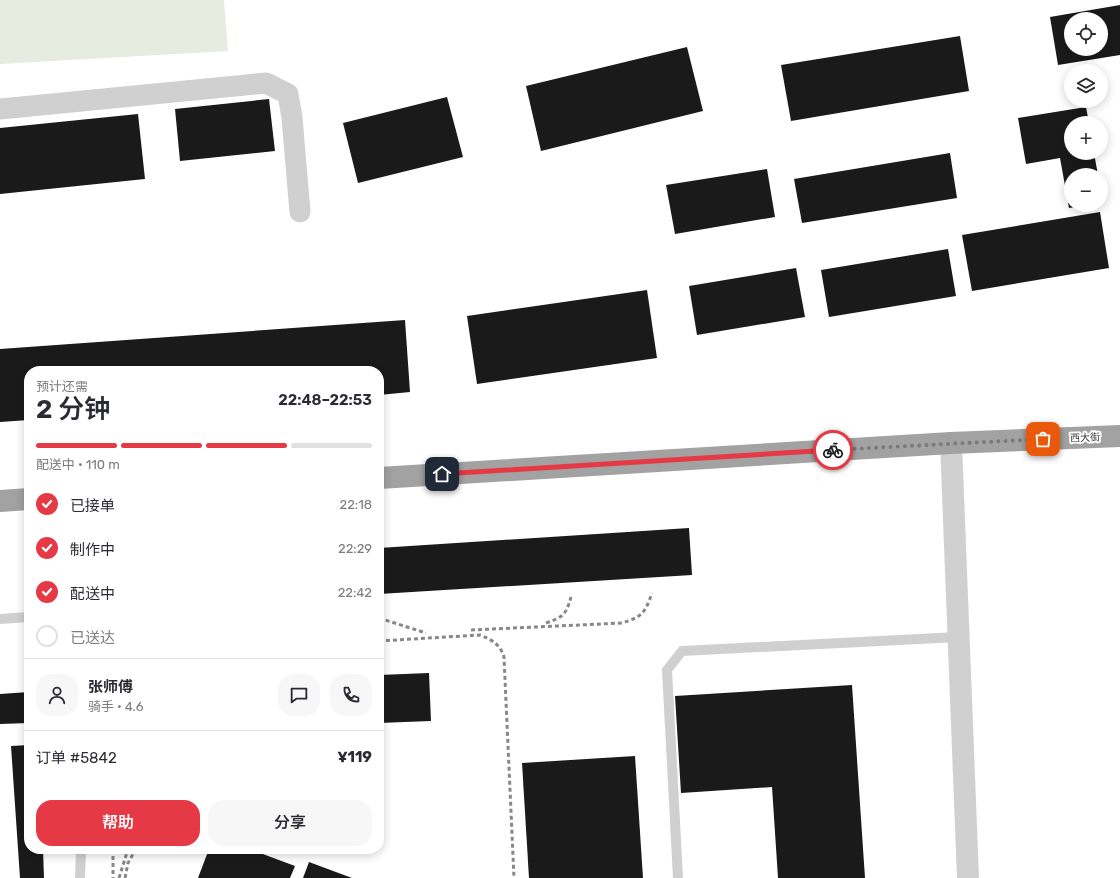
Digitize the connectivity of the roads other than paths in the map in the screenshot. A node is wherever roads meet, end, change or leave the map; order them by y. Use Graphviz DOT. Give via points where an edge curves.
graph roads {
  1 [pos="0,109"];
  2 [pos="300,212"];
  3 [pos="1120,436"];
  4 [pos="951,443"];
  5 [pos="384,478"];
  6 [pos="24,499"];
  7 [pos="0,501"];
  8 [pos="24,617"];
  9 [pos="0,619"];
  10 [pos="958,637"];
  11 [pos="81,854"];
  12 [pos="80,878"];
  13 [pos="678,878"];
  14 [pos="968,878"];
  1 -- 2 [label="street" via="266,83 288,94"];
  3 -- 4 [label="highway, 西大街"];
  4 -- 5 [label="highway, 西大街"];
  4 -- 10 [label="street"];
  6 -- 7 [label="highway"];
  8 -- 9 [label="lane"];
  10 -- 13 [label="lane" via="682,651 667,670"];
  10 -- 14 [label="street"];
  11 -- 12 [label="lane"];
}
